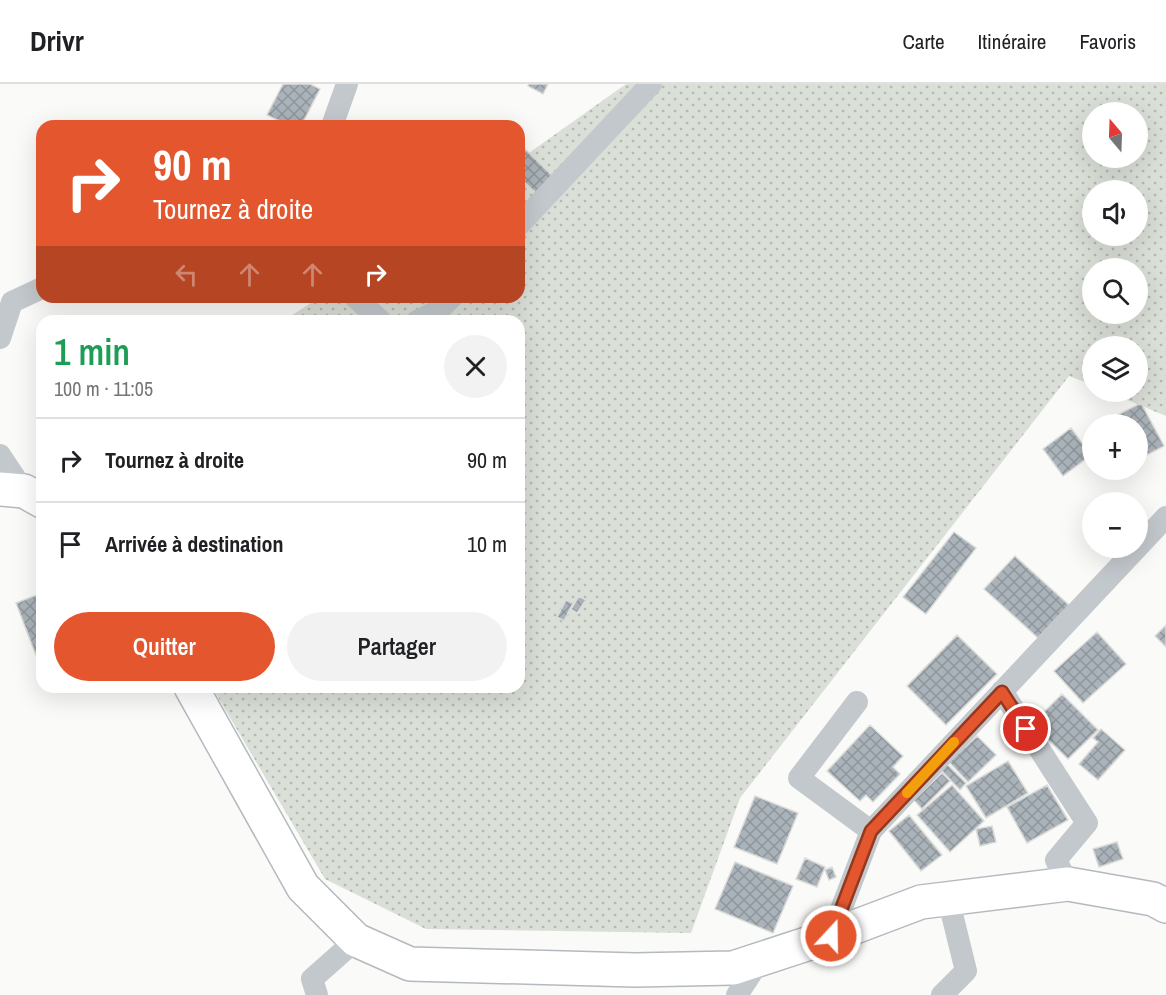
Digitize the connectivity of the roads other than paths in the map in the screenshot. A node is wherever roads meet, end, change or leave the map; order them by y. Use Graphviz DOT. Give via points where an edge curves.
graph roads {
  1 [pos="347,84"];
  2 [pos="651,84"];
  3 [pos="334,120"];
  4 [pos="525,219"];
  5 [pos="36,291"];
  6 [pos="362,303"];
  7 [pos="446,303"];
  8 [pos="374,315"];
  9 [pos="429,315"];
  10 [pos="0,338"];
  11 [pos="0,455"];
  12 [pos="22,494"];
  13 [pos="1166,517"];
  14 [pos="1002,692"];
  15 [pos="194,693"];
  16 [pos="857,702"];
  17 [pos="871,831"];
  18 [pos="1068,884"];
  19 [pos="948,898"];
  20 [pos="1166,906"];
  21 [pos="831,936"];
  22 [pos="356,940"];
  23 [pos="760,960"];
  24 [pos="317,995"];
  25 [pos="737,995"];
  26 [pos="942,995"];
  1 -- 3 [label="street"];
  2 -- 4 [label="street"];
  5 -- 10 [label="street" via="12,302"];
  6 -- 8 [label="street"];
  7 -- 9 [label="street"];
  11 -- 12 [label="street"];
  13 -- 14 [label="street"];
  14 -- 17 [label="street"];
  14 -- 18 [label="street" via="1087,823 1056,860"];
  15 -- 22 [label="street" via="303,887"];
  16 -- 17 [label="street" via="799,778"];
  17 -- 21 [label="street"];
  18 -- 19 [label="street"];
  18 -- 20 [label="street" via="1153,899"];
  19 -- 21 [label="street" via="921,902"];
  19 -- 26 [label="street" via="966,971"];
  21 -- 23 [label="street"];
  22 -- 23 [label="street" via="410,964 636,970 733,968"];
  22 -- 24 [label="street" via="312,979"];
  23 -- 25 [label="street"];
}
